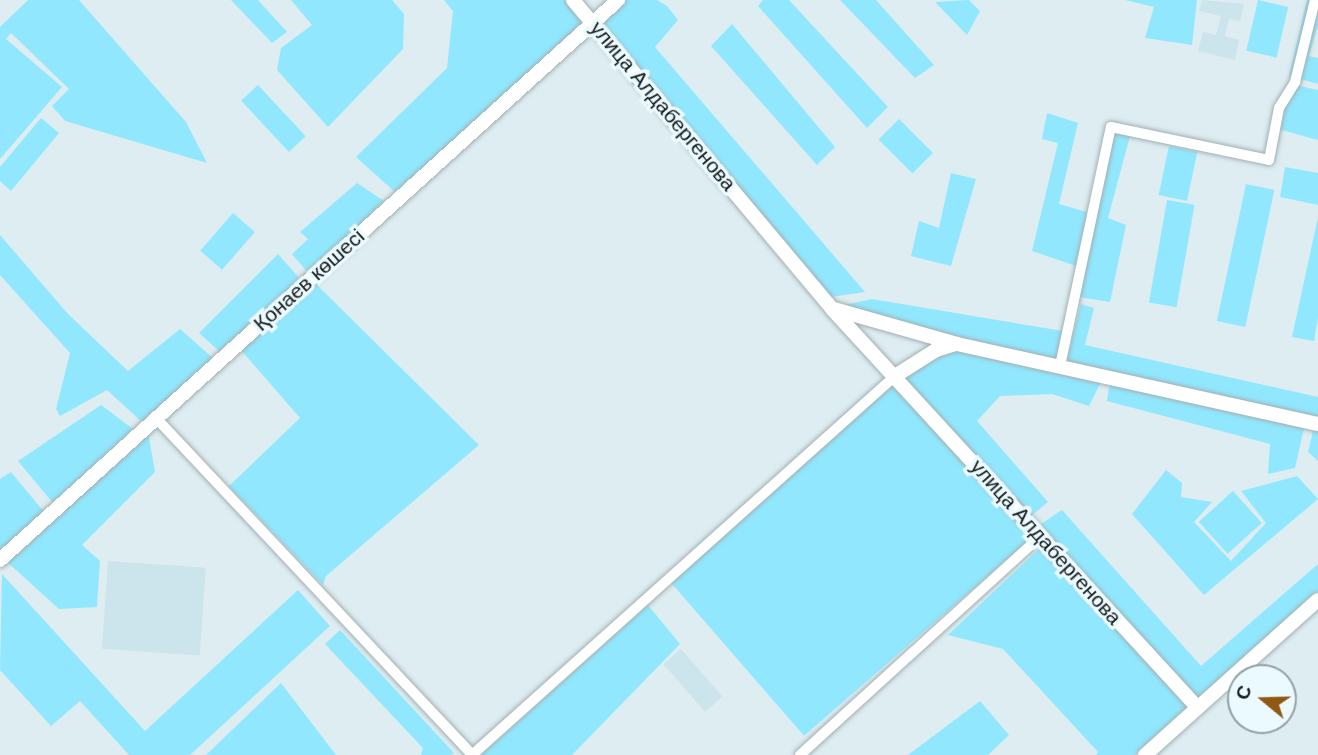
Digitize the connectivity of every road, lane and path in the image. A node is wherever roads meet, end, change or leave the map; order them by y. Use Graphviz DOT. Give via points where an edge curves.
graph roads {
  1 [pos="573,0"];
  2 [pos="618,0"];
  3 [pos="1315,0"];
  4 [pos="593,22"];
  5 [pos="832,309"];
  6 [pos="957,344"];
  7 [pos="1060,366"];
  8 [pos="895,376"];
  9 [pos="156,418"];
  10 [pos="1318,424"];
  11 [pos="1041,536"];
  12 [pos="0,560"];
  13 [pos="1318,600"];
  14 [pos="1198,708"];
  15 [pos="800,755"];
  16 [pos="1145,755"];
  1 -- 4 [label="street, улица Алдабергенова"];
  2 -- 4 [label="street, Қонаев көшесі"];
  3 -- 7 [label="street" via="1295,82 1279,108 1269,160 1111,127"];
  4 -- 5 [label="street, улица Алдабергенова"];
  4 -- 9 [label="street, Қонаев көшесі"];
  5 -- 6 [label="street"];
  5 -- 8 [label="street, улица Алдабергенова"];
  6 -- 7 [label="street"];
  6 -- 8 [label="street" via="936,350"];
  7 -- 10 [label="street"];
  8 -- 9 [label="street" via="472,755"];
  8 -- 11 [label="street, улица Алдабергенова"];
  9 -- 12 [label="street, Қонаев көшесі"];
  11 -- 14 [label="street, улица Алдабергенова"];
  11 -- 15 [label="street"];
  13 -- 14 [label="street"];
  14 -- 16 [label="street"];
}
